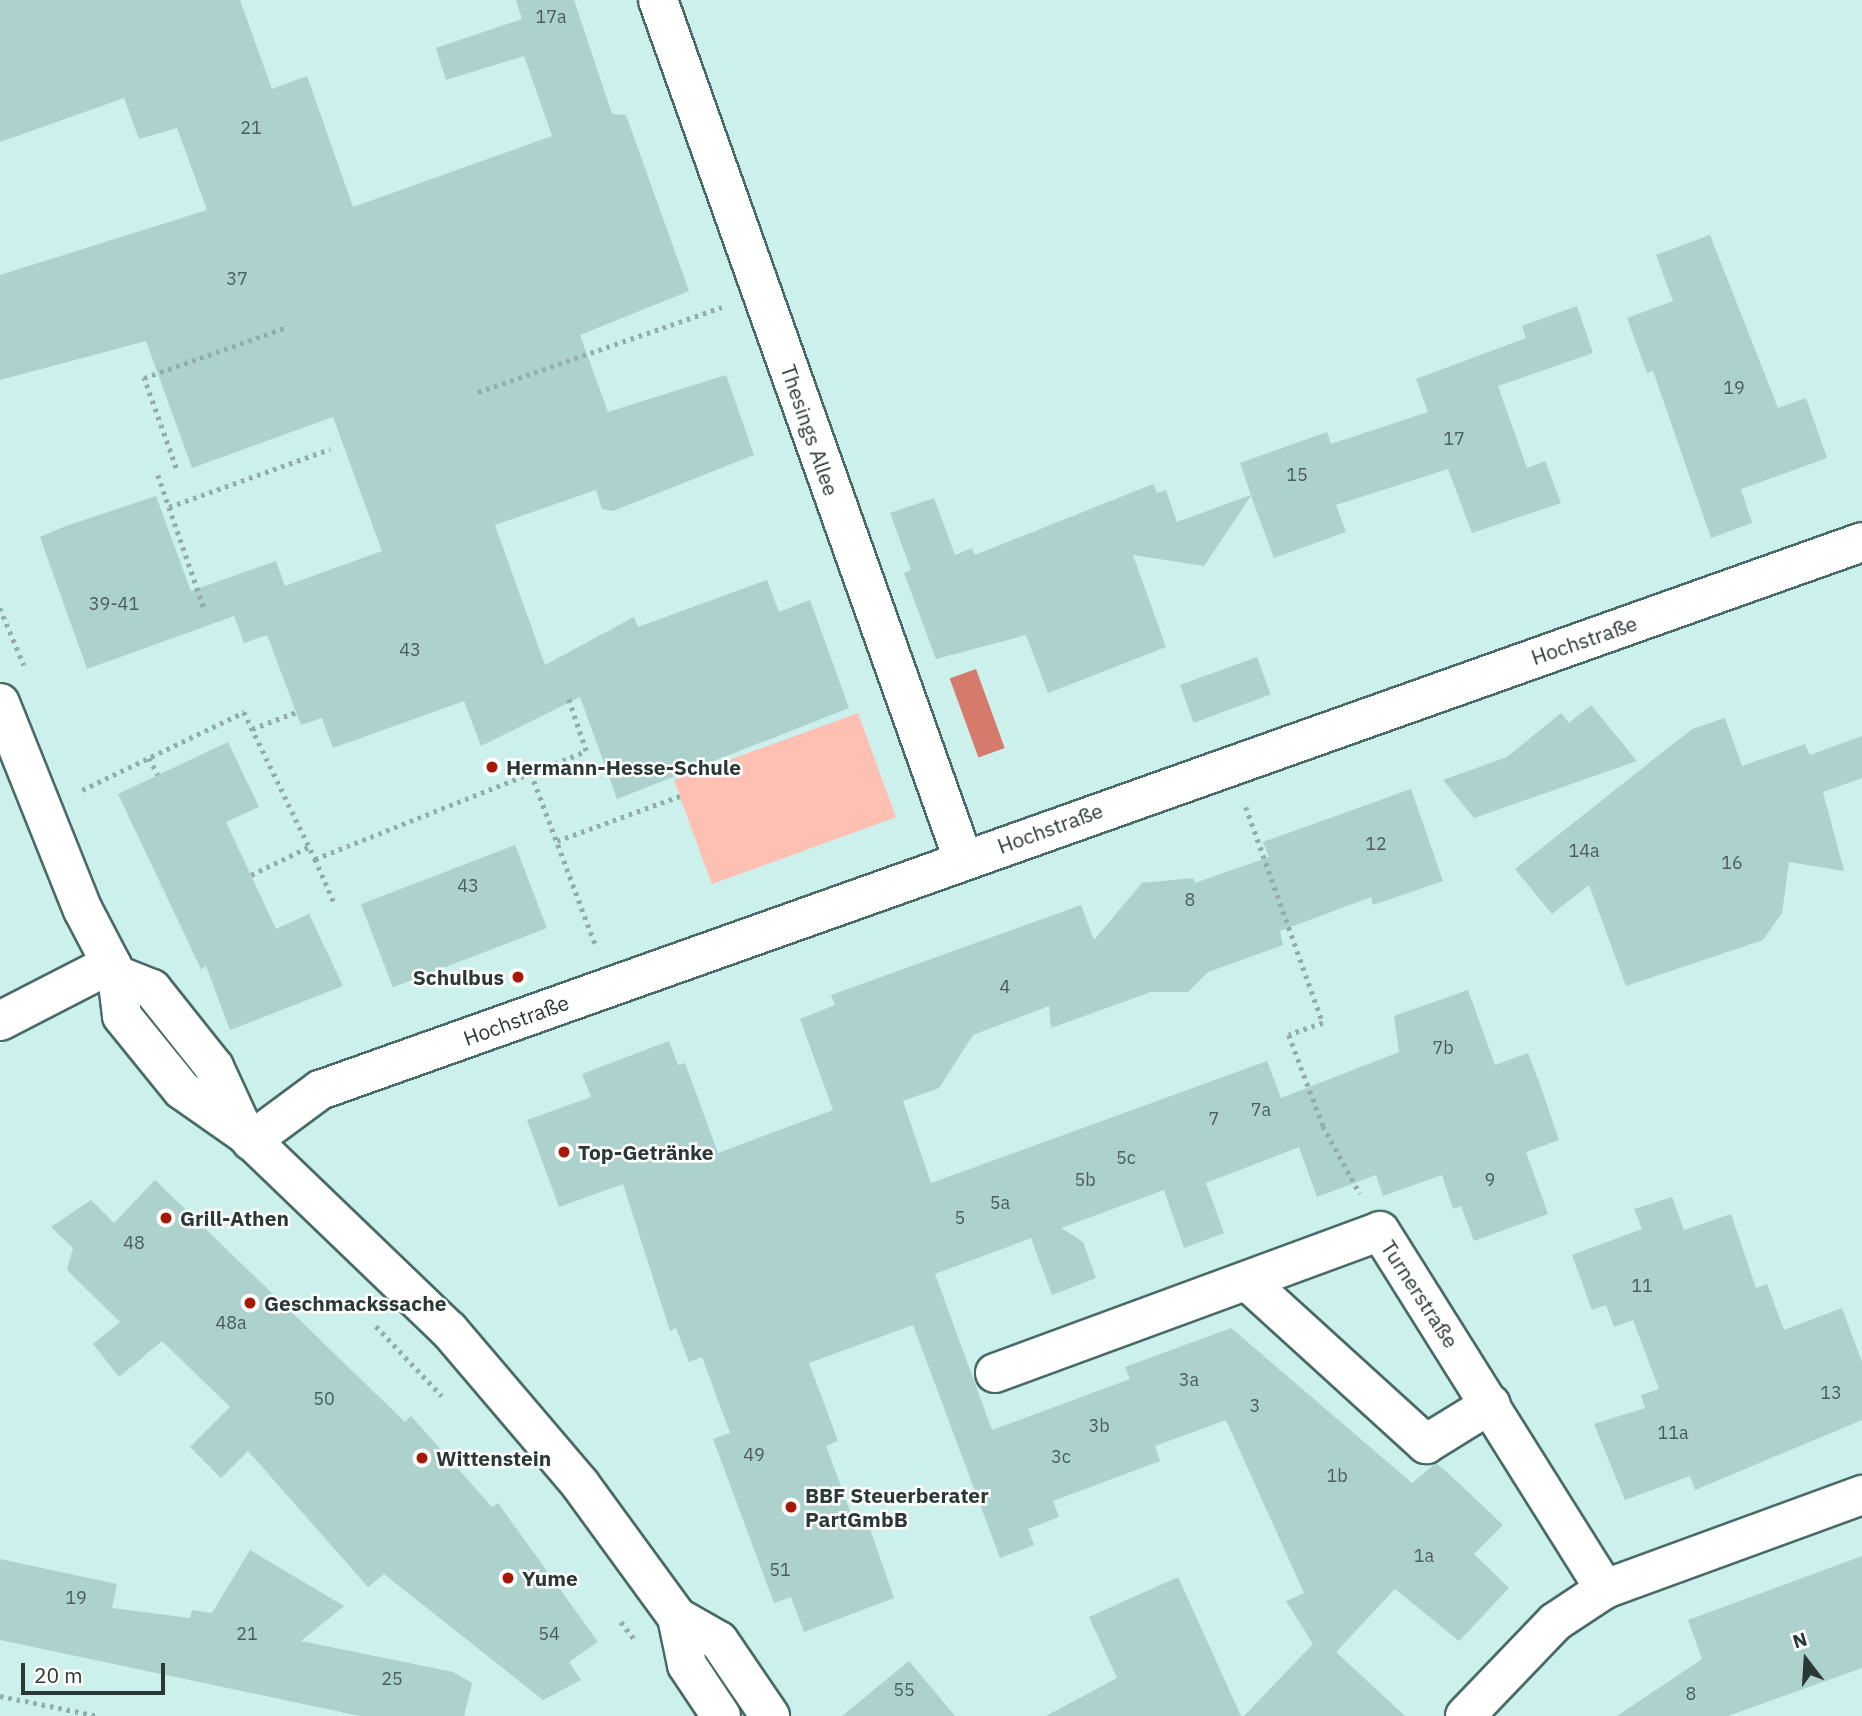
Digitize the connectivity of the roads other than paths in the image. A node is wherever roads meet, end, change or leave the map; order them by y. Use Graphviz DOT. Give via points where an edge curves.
graph roads {
  1 [pos="658,0"];
  2 [pos="1862,542"];
  3 [pos="0,703"];
  4 [pos="963,859"];
  5 [pos="114,969"];
  6 [pos="0,1021"];
  7 [pos="248,1137"];
  8 [pos="1248,1282"];
  9 [pos="995,1373"];
  10 [pos="1491,1405"];
  11 [pos="1862,1495"];
  12 [pos="1605,1588"];
  13 [pos="677,1617"];
  14 [pos="721,1716"];
  15 [pos="770,1716"];
  16 [pos="1465,1716"];
  1 -- 4 [label="street, Thesings Allee"];
  2 -- 4 [label="street, Hochstraße"];
  3 -- 5 [label="street"];
  4 -- 7 [label="street, Hochstraße" via="320,1090"];
  5 -- 6 [label="street"];
  5 -- 7 [label="street" via="152,989 161,1000 214,1067"];
  7 -- 13 [label="street" via="449,1331 580,1484"];
  8 -- 9 [label="street, Turnerstraße"];
  8 -- 10 [label="street" via="1426,1444"];
  8 -- 10 [label="street, Turnerstraße" via="1380,1231"];
  10 -- 12 [label="street, Turnerstraße"];
  11 -- 12 [label="street"];
  12 -- 16 [label="street" via="1555,1622"];
  13 -- 14 [label="street" via="687,1665"];
  13 -- 15 [label="street" via="719,1641"];
}
